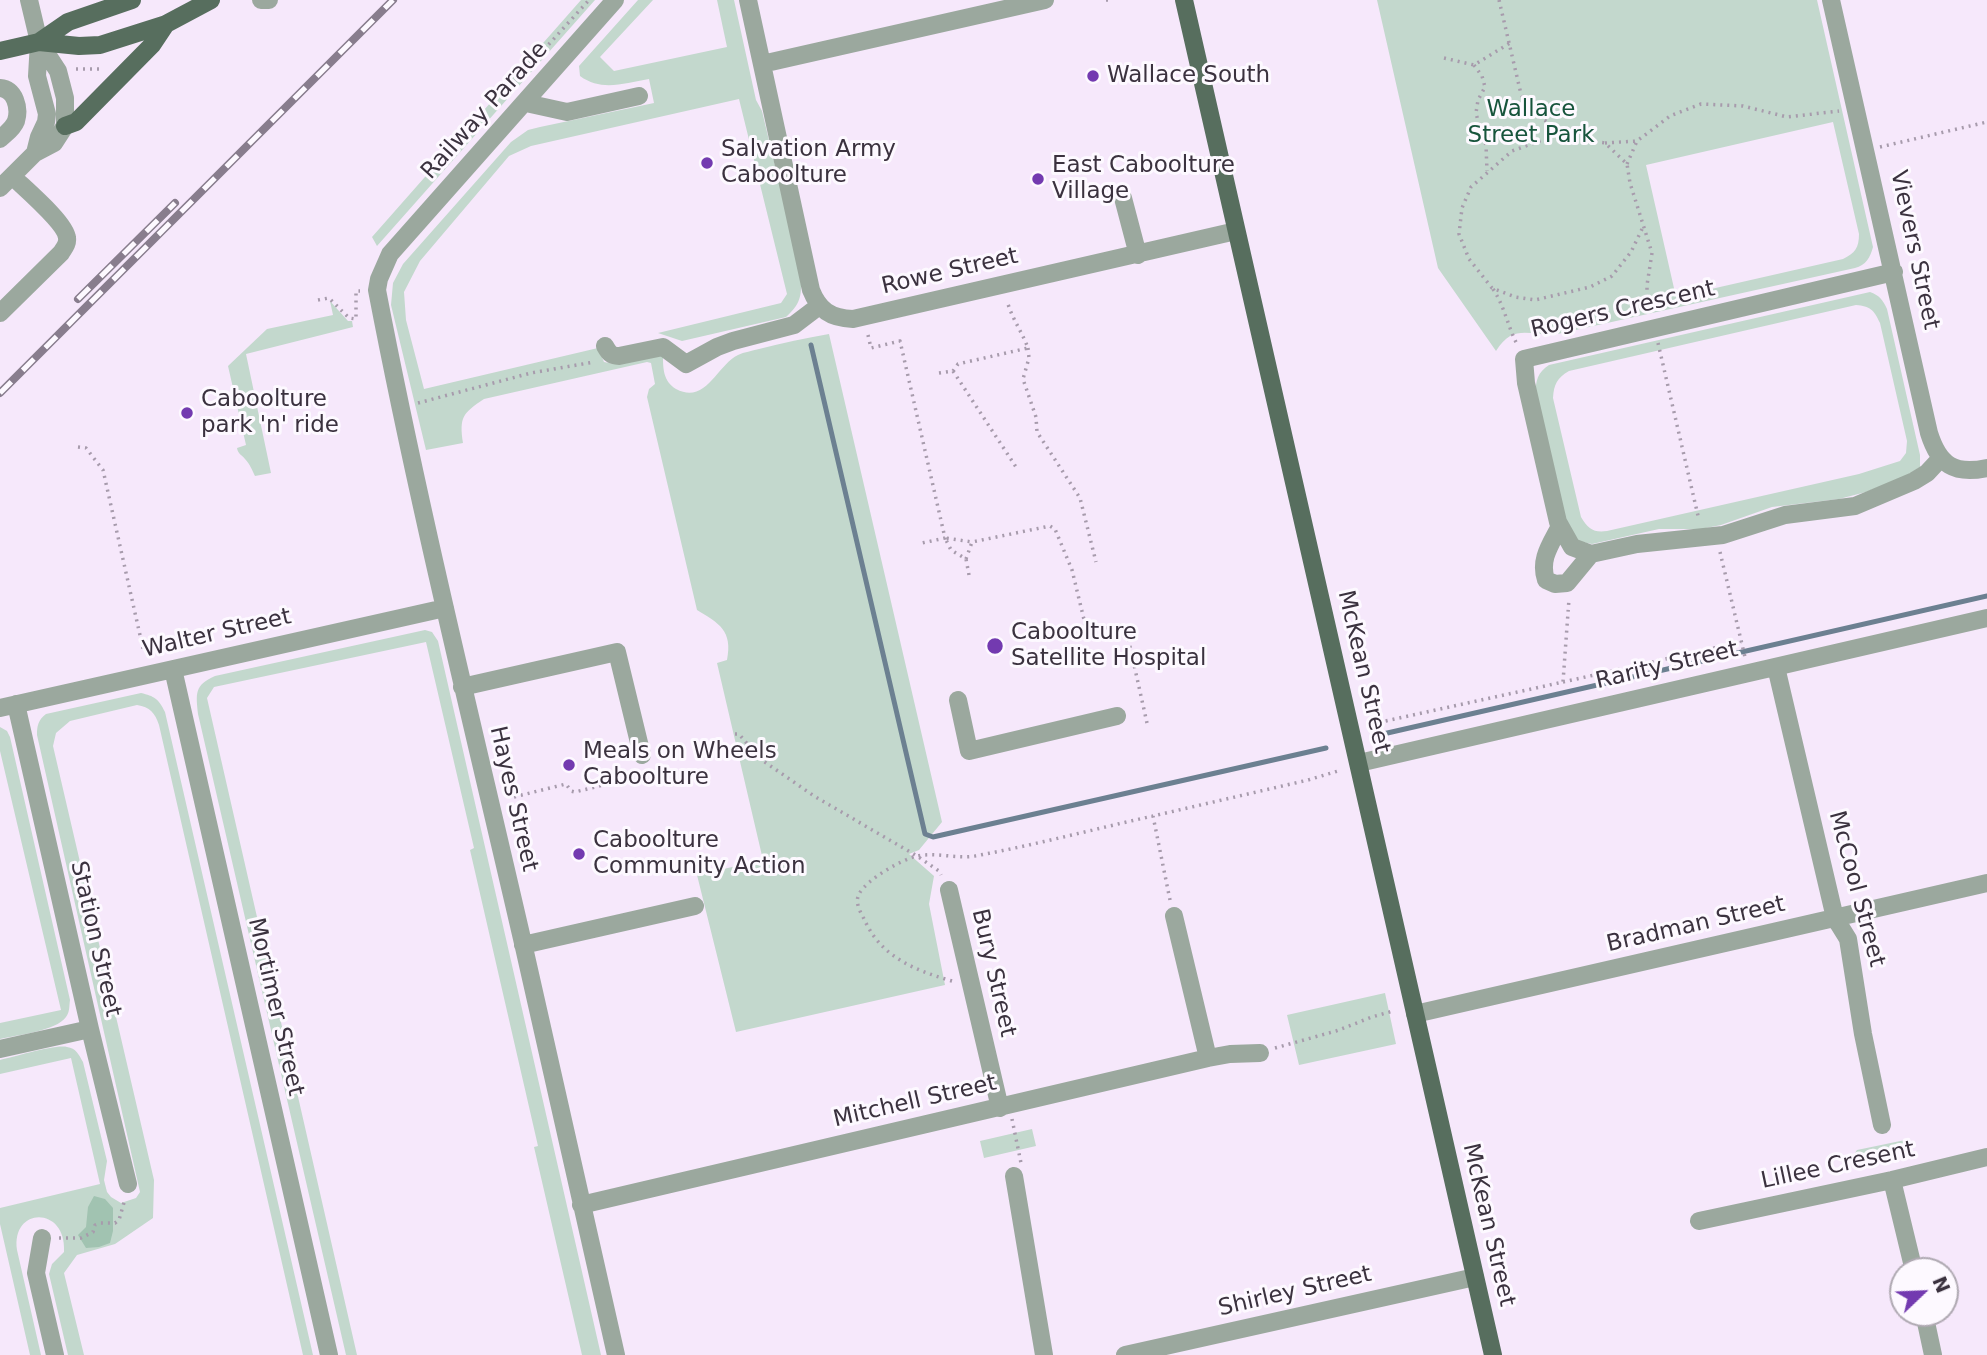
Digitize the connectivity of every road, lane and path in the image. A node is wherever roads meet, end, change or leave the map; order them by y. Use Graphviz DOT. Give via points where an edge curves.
graph roads {
  1 [pos="29,0"];
  2 [pos="132,0"];
  3 [pos="211,0"];
  4 [pos="261,0"];
  5 [pos="269,0"];
  6 [pos="589,0"];
  7 [pos="615,0"];
  8 [pos="748,0"];
  9 [pos="1045,0"];
  10 [pos="1184,0"];
  11 [pos="1499,0"];
  12 [pos="1831,0"];
  13 [pos="166,24"];
  14 [pos="39,41"];
  15 [pos="1510,43"];
  16 [pos="0,51"];
  17 [pos="1444,58"];
  18 [pos="762,64"];
  19 [pos="1474,65"];
  20 [pos="69,68"];
  21 [pos="110,69"];
  22 [pos="511,86"];
  23 [pos="0,88"];
  24 [pos="639,96"];
  25 [pos="526,103"];
  26 [pos="1857,107"];
  27 [pos="1987,122"];
  28 [pos="65,126"];
  29 [pos="1556,128"];
  30 [pos="0,139"];
  31 [pos="1637,141"];
  32 [pos="1605,144"];
  33 [pos="1866,150"];
  34 [pos="35,153"];
  35 [pos="1627,164"];
  36 [pos="1487,173"];
  37 [pos="6,182"];
  38 [pos="1123,198"];
  39 [pos="1644,225"];
  40 [pos="1236,231"];
  41 [pos="390,254"];
  42 [pos="1138,255"];
  43 [pos="1894,272"];
  44 [pos="1492,288"];
  45 [pos="318,300"];
  46 [pos="1008,304"];
  47 [pos="819,306"];
  48 [pos="0,313"];
  49 [pos="1650,314"];
  50 [pos="356,319"];
  51 [pos="868,335"];
  52 [pos="1657,340"];
  53 [pos="1028,348"];
  54 [pos="609,351"];
  55 [pos="1524,359"];
  56 [pos="953,370"];
  57 [pos="939,373"];
  58 [pos="400,408"];
  59 [pos="78,447"];
  60 [pos="1941,458"];
  61 [pos="1016,467"];
  62 [pos="1987,468"];
  63 [pos="1560,526"];
  64 [pos="1701,528"];
  65 [pos="945,538"];
  66 [pos="972,542"];
  67 [pos="1718,542"];
  68 [pos="922,543"];
  69 [pos="1591,554"];
  70 [pos="967,559"];
  71 [pos="1096,562"];
  72 [pos="969,575"];
  73 [pos="1567,583"];
  74 [pos="445,608"];
  75 [pos="1987,618"];
  76 [pos="1741,642"];
  77 [pos="144,653"];
  78 [pos="1746,662"];
  79 [pos="1776,667"];
  80 [pos="173,669"];
  81 [pos="1563,682"];
  82 [pos="461,687"];
  83 [pos="958,700"];
  84 [pos="8,706"];
  85 [pos="1117,716"];
  86 [pos="1147,723"];
  87 [pos="1372,724"];
  88 [pos="735,734"];
  89 [pos="642,755"];
  90 [pos="1359,763"];
  91 [pos="1338,771"];
  92 [pos="513,797"];
  93 [pos="1153,816"];
  94 [pos="917,856"];
  95 [pos="1987,883"];
  96 [pos="949,890"];
  97 [pos="695,906"];
  98 [pos="1174,916"];
  99 [pos="1835,918"];
  100 [pos="523,945"];
  101 [pos="971,987"];
  102 [pos="1393,1011"];
  103 [pos="1415,1014"];
  104 [pos="90,1028"];
  105 [pos="0,1049"];
  106 [pos="1261,1053"];
  107 [pos="1208,1058"];
  108 [pos="1000,1108"];
  109 [pos="1882,1125"];
  110 [pos="1987,1157"];
  111 [pos="1014,1176"];
  112 [pos="1892,1180"];
  113 [pos="128,1184"];
  114 [pos="581,1205"];
  115 [pos="1699,1221"];
  116 [pos="42,1238"];
  117 [pos="1911,1257"];
  118 [pos="1475,1277"];
  119 [pos="1927,1327"];
  120 [pos="55,1355"];
  121 [pos="329,1355"];
  122 [pos="616,1355"];
  123 [pos="1044,1355"];
  124 [pos="1125,1355"];
  125 [pos="1493,1355"];
  126 [pos="1933,1355"];
  1 -- 14 [label="street"];
  2 -- 14 [label="main road" via="68,22"];
  3 -- 13 [label="main road"];
  4 -- 5 [label="street"];
  6 -- 22 [label="path"];
  7 -- 25 [label="street, Railway Parade"];
  8 -- 18 [label="street"];
  9 -- 18 [label="street"];
  10 -- 40 [label="main road, McKean Street"];
  11 -- 15 [label="path"];
  12 -- 26 [label="street, Vievers Street"];
  13 -- 14 [label="main road" via="100,45"];
  13 -- 28 [label="main road" via="152,45 76,122"];
  14 -- 16 [label="main road"];
  14 -- 28 [label="street" via="58,71 65,98"];
  14 -- 34 [label="street" via="37,76 47,114"];
  15 -- 19 [label="path"];
  15 -- 29 [label="path" via="1521,94 1531,112"];
  17 -- 19 [label="path"];
  18 -- 47 [label="street" via="811,290"];
  19 -- 36 [label="path" via="1485,87 1476,113 1486,145"];
  20 -- 21 [label="path"];
  23 -- 30 [label="street" via="12,94 16,109 16,120"];
  24 -- 25 [label="street" via="567,112"];
  25 -- 41 [label="street, Railway Parade"];
  26 -- 31 [label="path" via="1787,117 1744,106 1701,104 1670,116"];
  26 -- 33 [label="street, Vievers Street"];
  27 -- 33 [label="path"];
  28 -- 34 [label="street" via="54,143"];
  29 -- 32 [label="path" via="1576,139"];
  29 -- 36 [label="path" via="1548,138 1512,151"];
  31 -- 32 [label="path"];
  31 -- 35 [label="path"];
  32 -- 35 [label="path"];
  33 -- 43 [label="street, Vievers Street"];
  34 -- 37 [label="street"];
  35 -- 39 [label="path"];
  36 -- 44 [label="path" via="1471,187 1462,208 1459,234 1469,259"];
  37 -- 48 [label="street" via="50,213 67,236 66,245"];
  38 -- 42 [label="street"];
  39 -- 44 [label="path" via="1631,252 1612,275 1590,287 1535,300"];
  39 -- 49 [label="path" via="1652,253 1647,285"];
  40 -- 42 [label="street, Rowe Street"];
  40 -- 90 [label="main road, McKean Street"];
  41 -- 58 [label="street, Hayes Street" via="377,290"];
  42 -- 47 [label="street, Rowe Street" via="853,319 834,316"];
  43 -- 55 [label="street, Rogers Crescent"];
  43 -- 60 [label="street, Vievers Street" via="1929,433"];
  44 -- 55 [label="path"];
  45 -- 50 [label="path" via="329,298 349,318"];
  46 -- 53 [label="path"];
  47 -- 54 [label="street" via="794,325 718,347 687,364 663,347"];
  51 -- 65 [label="path" via="871,348 900,341"];
  52 -- 64 [label="path"];
  53 -- 56 [label="path" via="958,364"];
  53 -- 71 [label="path" via="1023,379 1037,432 1080,498"];
  54 -- 58 [label="path" via="603,360 531,373"];
  55 -- 63 [label="street, Rogers Crescent"];
  56 -- 57 [label="path"];
  56 -- 61 [label="path"];
  58 -- 74 [label="street, Hayes Street"];
  59 -- 77 [label="path" via="86,447 103,470"];
  60 -- 62 [label="street" via="1958,470"];
  60 -- 69 [label="street" via="1914,481 1854,506 1785,515 1723,535"];
  63 -- 69 [label="street, Rogers Crescent" via="1572,547"];
  63 -- 73 [label="street" via="1542,569 1546,580"];
  65 -- 66 [label="path"];
  65 -- 68 [label="path"];
  65 -- 70 [label="path" via="951,551"];
  66 -- 70 [label="path"];
  66 -- 86 [label="path" via="1051,526 1055,529 1072,570 1087,632 1125,624"];
  67 -- 76 [label="path"];
  69 -- 73 [label="street"];
  70 -- 72 [label="path"];
  73 -- 81 [label="path" via="1570,603"];
  74 -- 80 [label="street, Walter Street"];
  74 -- 82 [label="street, Hayes Street"];
  75 -- 79 [label="street, Rarity Street"];
  76 -- 78 [label="path"];
  76 -- 81 [label="path"];
  79 -- 90 [label="street, Rarity Street"];
  79 -- 99 [label="street, McCool Street"];
  80 -- 84 [label="street, Walter Street"];
  80 -- 121 [label="street, Mortimer Street"];
  81 -- 87 [label="path"];
  82 -- 89 [label="street" via="617,652"];
  82 -- 100 [label="street, Hayes Street"];
  83 -- 85 [label="street" via="969,751"];
  84 -- 104 [label="street, Station Street"];
  88 -- 94 [label="path" via="792,781"];
  89 -- 92 [label="path" via="624,780 575,792 566,784"];
  90 -- 103 [label="main road, McKean Street"];
  91 -- 93 [label="path"];
  93 -- 94 [label="path" via="972,857"];
  93 -- 98 [label="path"];
  94 -- 96 [label="path" via="939,870"];
  94 -- 101 [label="path" via="875,878 860,892 857,903 886,952 930,975"];
  95 -- 99 [label="street, Bradman Street"];
  96 -- 101 [label="street, Bury Street"];
  97 -- 100 [label="street"];
  98 -- 107 [label="street"];
  99 -- 103 [label="street, Bradman Street"];
  99 -- 109 [label="street, McCool Street" via="1848,939"];
  100 -- 114 [label="street, Hayes Street"];
  101 -- 108 [label="street, Bury Street"];
  102 -- 106 [label="path"];
  103 -- 118 [label="main road, McKean Street"];
  104 -- 105 [label="street"];
  104 -- 113 [label="street, Station Street"];
  106 -- 107 [label="street, Mitchell Street"];
  107 -- 108 [label="street, Mitchell Street"];
  108 -- 111 [label="path" via="1012,1119 1021,1161"];
  108 -- 114 [label="street, Mitchell Street"];
  110 -- 112 [label="street, Lillee Cresent"];
  111 -- 123 [label="street"];
  112 -- 115 [label="street, Lillee Cresent"];
  112 -- 117 [label="street"];
  113 -- 116 [label="path" via="115,1223 95,1225 93,1232 81,1238"];
  114 -- 122 [label="street, Hayes Street"];
  116 -- 120 [label="street" via="36,1273"];
  118 -- 124 [label="street, Shirley Street"];
  118 -- 125 [label="main road, McKean Street"];
  119 -- 126 [label="street"];
}
